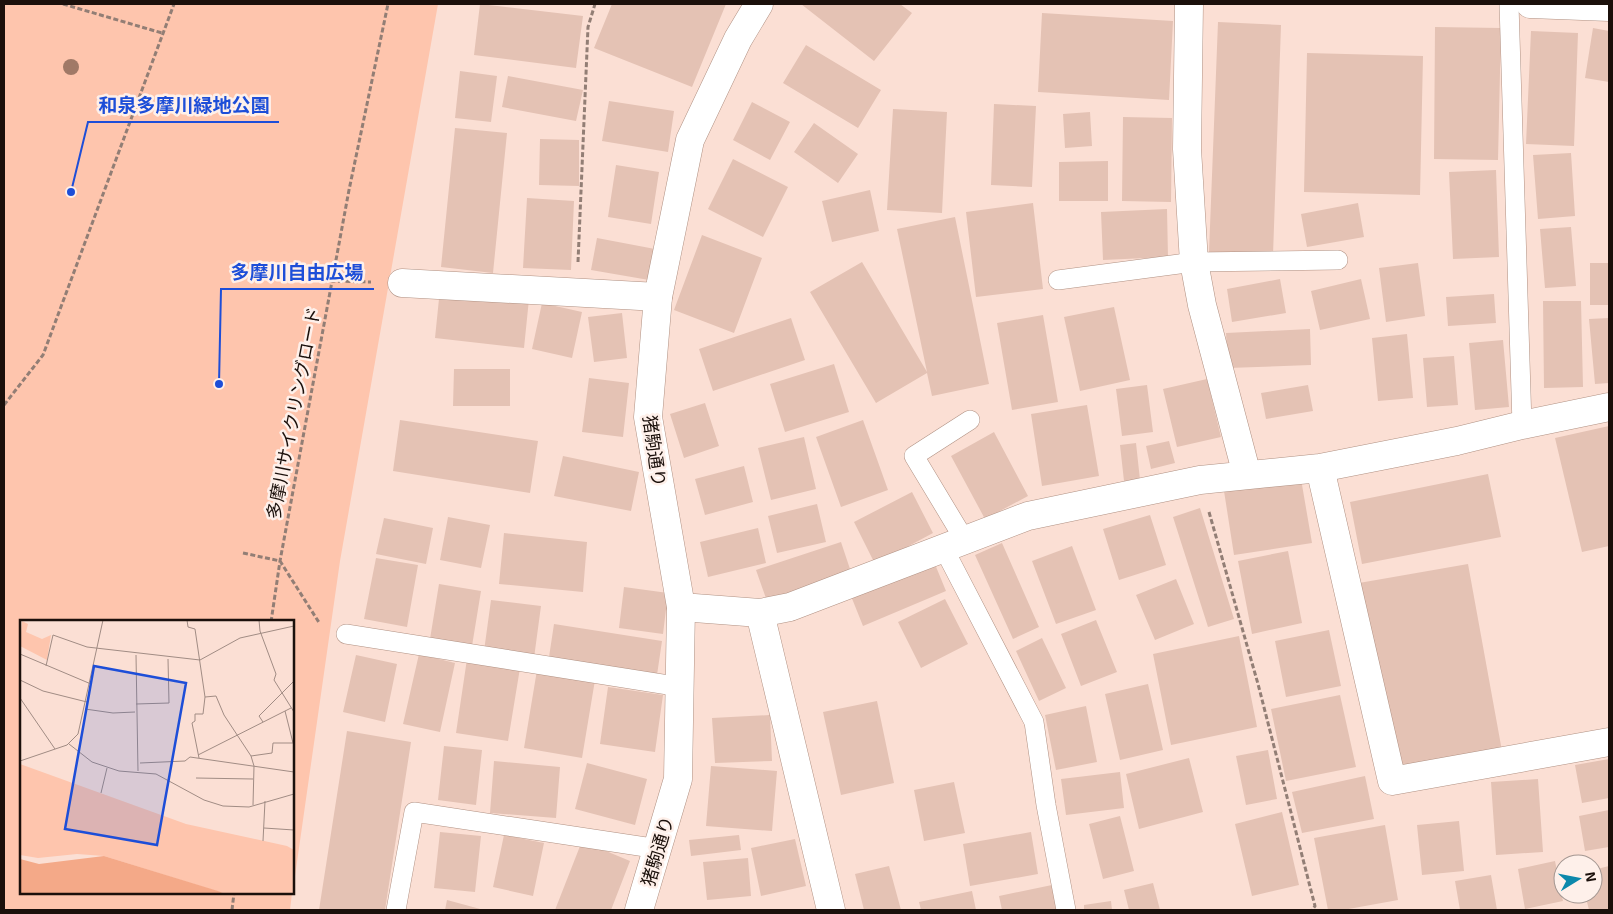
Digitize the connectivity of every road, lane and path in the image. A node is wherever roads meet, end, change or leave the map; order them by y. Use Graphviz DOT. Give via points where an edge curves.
graph roads {
  1 [pos="63,4"];
  2 [pos="174,4"];
  3 [pos="388,4"];
  4 [pos="595,4"];
  5 [pos="758,4"];
  6 [pos="1189,4"];
  7 [pos="1509,4"];
  8 [pos="1530,4"];
  9 [pos="1609,7"];
  10 [pos="162,33"];
  11 [pos="1338,260"];
  12 [pos="1194,262"];
  13 [pos="294,272"];
  14 [pos="1058,280"];
  15 [pos="332,281"];
  16 [pos="402,283"];
  17 [pos="576,291"];
  18 [pos="658,297"];
  19 [pos="4,405"];
  20 [pos="1609,407"];
  21 [pos="970,420"];
  22 [pos="1522,424"];
  23 [pos="1320,468"];
  24 [pos="1247,475"];
  25 [pos="1200,480"];
  26 [pos="954,544"];
  27 [pos="244,553"];
  28 [pos="280,561"];
  29 [pos="681,607"];
  30 [pos="760,613"];
  31 [pos="271,620"];
  32 [pos="346,634"];
  33 [pos="680,687"];
  34 [pos="1609,742"];
  35 [pos="659,849"];
  36 [pos="234,894"];
  37 [pos="232,910"];
  38 [pos="396,910"];
  39 [pos="639,910"];
  40 [pos="831,910"];
  41 [pos="1066,910"];
  42 [pos="1312,910"];
  1 -- 10 [label="path"];
  2 -- 10 [label="path"];
  3 -- 15 [label="path, 多摩川サイクリングロード"];
  4 -- 17 [label="path" via="588,27"];
  5 -- 18 [label="street, 猪駒通り" via="690,140"];
  6 -- 12 [label="street" via="1187,149"];
  7 -- 22 [label="lane"];
  8 -- 9 [label="street"];
  10 -- 19 [label="path" via="43,355"];
  11 -- 12 [label="lane"];
  12 -- 14 [label="lane"];
  12 -- 24 [label="street" via="1202,305"];
  13 -- 15 [label="path"];
  15 -- 16 [label="path"];
  15 -- 28 [label="path, 多摩川サイクリングロード"];
  16 -- 17 [label="street"];
  17 -- 18 [label="street"];
  18 -- 29 [label="street, 猪駒通り" via="648,417"];
  20 -- 22 [label="street"];
  21 -- 26 [label="lane" via="914,456"];
  22 -- 23 [label="street" via="1457,441"];
  23 -- 24 [label="street"];
  23 -- 34 [label="street" via="1392,781"];
  24 -- 25 [label="street"];
  25 -- 26 [label="street" via="1028,516"];
  25 -- 42 [label="path" via="1258,684 1315,906"];
  26 -- 30 [label="street" via="790,607"];
  26 -- 41 [label="lane" via="1034,722"];
  27 -- 28 [label="path"];
  28 -- 31 [label="path, 多摩川サイクリングロード"];
  28 -- 32 [label="path" via="321,625"];
  29 -- 30 [label="street"];
  29 -- 33 [label="street, 猪駒通り"];
  30 -- 40 [label="street"];
  32 -- 33 [label="lane"];
  33 -- 35 [label="street, 猪駒通り" via="678,779"];
  35 -- 38 [label="lane" via="414,812"];
  35 -- 39 [label="street, 猪駒通り"];
  36 -- 37 [label="path"];
}
